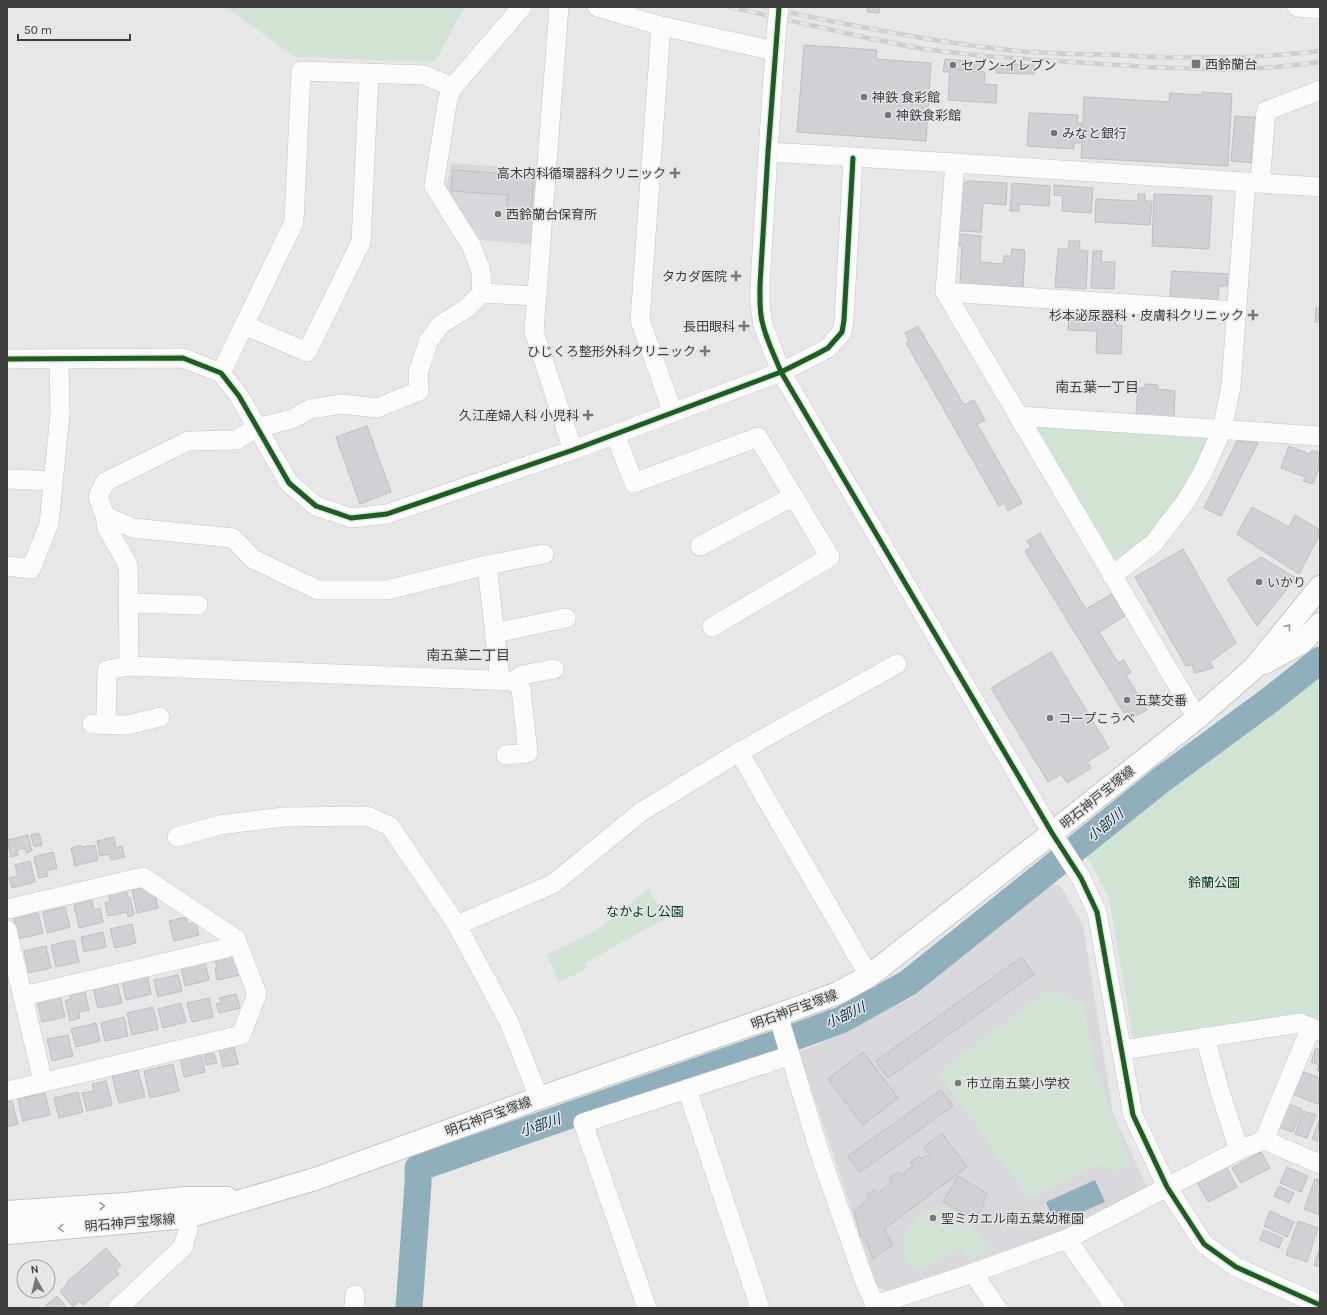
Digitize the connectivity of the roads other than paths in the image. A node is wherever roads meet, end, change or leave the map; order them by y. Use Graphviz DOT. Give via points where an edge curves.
graph roads {
  1 [pos="522,7"];
  2 [pos="559,7"];
  3 [pos="597,7"];
  4 [pos="779,7"];
  5 [pos="1297,7"];
  6 [pos="1320,9"];
  7 [pos="662,26"];
  8 [pos="776,43"];
  9 [pos="369,74"];
  10 [pos="452,87"];
  11 [pos="1320,90"];
  12 [pos="768,152"];
  13 [pos="853,158"];
  14 [pos="955,163"];
  15 [pos="1253,183"];
  16 [pos="1320,187"];
  17 [pos="945,292"];
  18 [pos="482,293"];
  19 [pos="537,296"];
  20 [pos="1236,311"];
  21 [pos="244,325"];
  22 [pos="7,359"];
  23 [pos="59,359"];
  24 [pos="781,372"];
  25 [pos="221,373"];
  26 [pos="673,413"];
  27 [pos="1018,416"];
  28 [pos="256,428"];
  29 [pos="1222,430"];
  30 [pos="615,434"];
  31 [pos="1320,436"];
  32 [pos="573,450"];
  33 [pos="7,479"];
  34 [pos="52,481"];
  35 [pos="794,496"];
  36 [pos="105,516"];
  37 [pos="700,546"];
  38 [pos="544,554"];
  39 [pos="487,565"];
  40 [pos="7,566"];
  41 [pos="1112,576"];
  42 [pos="1320,587"];
  43 [pos="128,603"];
  44 [pos="198,605"];
  45 [pos="566,618"];
  46 [pos="1320,624"];
  47 [pos="712,627"];
  48 [pos="495,633"];
  49 [pos="897,664"];
  50 [pos="129,666"];
  51 [pos="1254,668"];
  52 [pos="554,669"];
  53 [pos="507,680"];
  54 [pos="160,717"];
  55 [pos="1197,718"];
  56 [pos="739,752"];
  57 [pos="506,755"];
  58 [pos="177,837"];
  59 [pos="1056,838"];
  60 [pos="7,909"];
  61 [pos="457,925"];
  62 [pos="7,930"];
  63 [pos="236,940"];
  64 [pos="869,976"];
  65 [pos="23,996"];
  66 [pos="779,1021"];
  67 [pos="1316,1029"];
  68 [pos="1205,1037"];
  69 [pos="1122,1050"];
  70 [pos="789,1056"];
  71 [pos="43,1082"];
  72 [pos="687,1089"];
  73 [pos="7,1091"];
  74 [pos="539,1098"];
  75 [pos="1264,1140"];
  76 [pos="1239,1150"];
  77 [pos="1320,1164"];
  78 [pos="1167,1187"];
  79 [pos="186,1207"];
  80 [pos="7,1212"];
  81 [pos="7,1233"];
  82 [pos="1067,1239"];
  83 [pos="973,1273"];
  84 [pos="1320,1305"];
  85 [pos="876,1307"];
  86 [pos="118,1308"];
  87 [pos="647,1308"];
  88 [pos="760,1308"];
  89 [pos="997,1308"];
  90 [pos="1115,1308"];
  1 -- 10 [label="street"];
  2 -- 19 [label="street"];
  3 -- 7 [label="street"];
  4 -- 8 [label="street, bridge"];
  5 -- 6 [label="street"];
  7 -- 8 [label="street"];
  7 -- 26 [label="street" via="640,320"];
  8 -- 12 [label="street"];
  9 -- 10 [label="street" via="424,75"];
  9 -- 21 [label="street" via="301,71 294,222"];
  9 -- 21 [label="street" via="361,242 307,352"];
  10 -- 18 [label="street" via="434,186 471,245 481,271"];
  11 -- 15 [label="street" via="1266,111"];
  12 -- 13 [label="street"];
  12 -- 24 [label="street" via="760,304 763,324"];
  13 -- 14 [label="street"];
  13 -- 24 [label="street" via="846,306 842,332 828,348"];
  14 -- 15 [label="street"];
  14 -- 17 [label="street"];
  15 -- 16 [label="street"];
  15 -- 20 [label="street"];
  17 -- 20 [label="street"];
  17 -- 27 [label="street"];
  18 -- 19 [label="street"];
  18 -- 28 [label="street" via="467,308 440,325 428,342 418,373 419,391 377,408 342,404 310,409 292,419"];
  19 -- 32 [label="street" via="534,332"];
  20 -- 29 [label="street" via="1231,386"];
  21 -- 25 [label="street"];
  22 -- 23 [label="street"];
  23 -- 25 [label="street" via="183,358"];
  23 -- 34 [label="street" via="60,414"];
  24 -- 26 [label="street"];
  24 -- 59 [label="street"];
  25 -- 28 [label="street"];
  26 -- 30 [label="street"];
  27 -- 29 [label="street"];
  27 -- 41 [label="street"];
  28 -- 32 [label="street" via="289,483 316,506 351,518 387,514"];
  28 -- 36 [label="street" via="236,440 188,441 105,482 98,497"];
  29 -- 31 [label="street"];
  29 -- 41 [label="street" via="1203,472 1186,501 1154,543"];
  30 -- 32 [label="street"];
  30 -- 35 [label="street" via="634,483 758,437"];
  33 -- 34 [label="street"];
  34 -- 40 [label="street" via="49,524 31,569"];
  35 -- 37 [label="street"];
  35 -- 47 [label="street" via="830,557"];
  36 -- 39 [label="street" via="133,528 232,538 252,559 318,590 387,590"];
  36 -- 43 [label="street" via="107,528 128,565"];
  38 -- 39 [label="street"];
  39 -- 48 [label="street"];
  41 -- 55 [label="street"];
  51 -- 42 [label="main road, 明石神戸宝塚線, one-way"];
  43 -- 44 [label="street"];
  43 -- 50 [label="street"];
  45 -- 48 [label="street"];
  46 -- 51 [label="main road, 明石神戸宝塚線" via="1301,643"];
  48 -- 53 [label="street"];
  49 -- 56 [label="street"];
  50 -- 53 [label="street"];
  50 -- 54 [label="street" via="107,670 99,724 127,725"];
  51 -- 55 [label="main road, 明石神戸宝塚線"];
  52 -- 53 [label="street"];
  53 -- 57 [label="street" via="521,689 528,753"];
  55 -- 59 [label="main road, 明石神戸宝塚線"];
  56 -- 61 [label="street" via="641,812 553,884"];
  56 -- 64 [label="street"];
  58 -- 61 [label="street" via="219,825 277,818 367,816 390,826"];
  59 -- 64 [label="main road, 明石神戸宝塚線"];
  59 -- 69 [label="street" via="1081,878 1097,912"];
  60 -- 63 [label="street" via="144,877"];
  61 -- 74 [label="street" via="509,1022"];
  62 -- 65 [label="street"];
  63 -- 65 [label="street" via="227,948"];
  63 -- 71 [label="street" via="257,994 241,1035"];
  64 -- 66 [label="main road, 明石神戸宝塚線"];
  65 -- 71 [label="street"];
  66 -- 70 [label="street"];
  66 -- 74 [label="main road, 明石神戸宝塚線"];
  67 -- 68 [label="street" via="1300,1023"];
  67 -- 75 [label="street"];
  68 -- 69 [label="street"];
  68 -- 76 [label="street"];
  69 -- 78 [label="street" via="1133,1115"];
  70 -- 72 [label="street"];
  70 -- 85 [label="street" via="824,1164"];
  71 -- 73 [label="street"];
  72 -- 87 [label="street" via="584,1123"];
  72 -- 88 [label="street"];
  74 -- 79 [label="main road, 明石神戸宝塚線" via="315,1179 250,1198"];
  75 -- 76 [label="street"];
  75 -- 77 [label="street"];
  76 -- 78 [label="street"];
  78 -- 82 [label="street"];
  78 -- 84 [label="street" via="1204,1244 1236,1268"];
  80 -- 79 [label="main road, 明石神戸宝塚線, one-way" via="126,1204"];
  79 -- 81 [label="main road, 明石神戸宝塚線, one-way"];
  79 -- 86 [label="street" via="188,1229 183,1247"];
  82 -- 83 [label="street"];
  82 -- 90 [label="street"];
  83 -- 85 [label="street"];
  83 -- 89 [label="street"];
}
